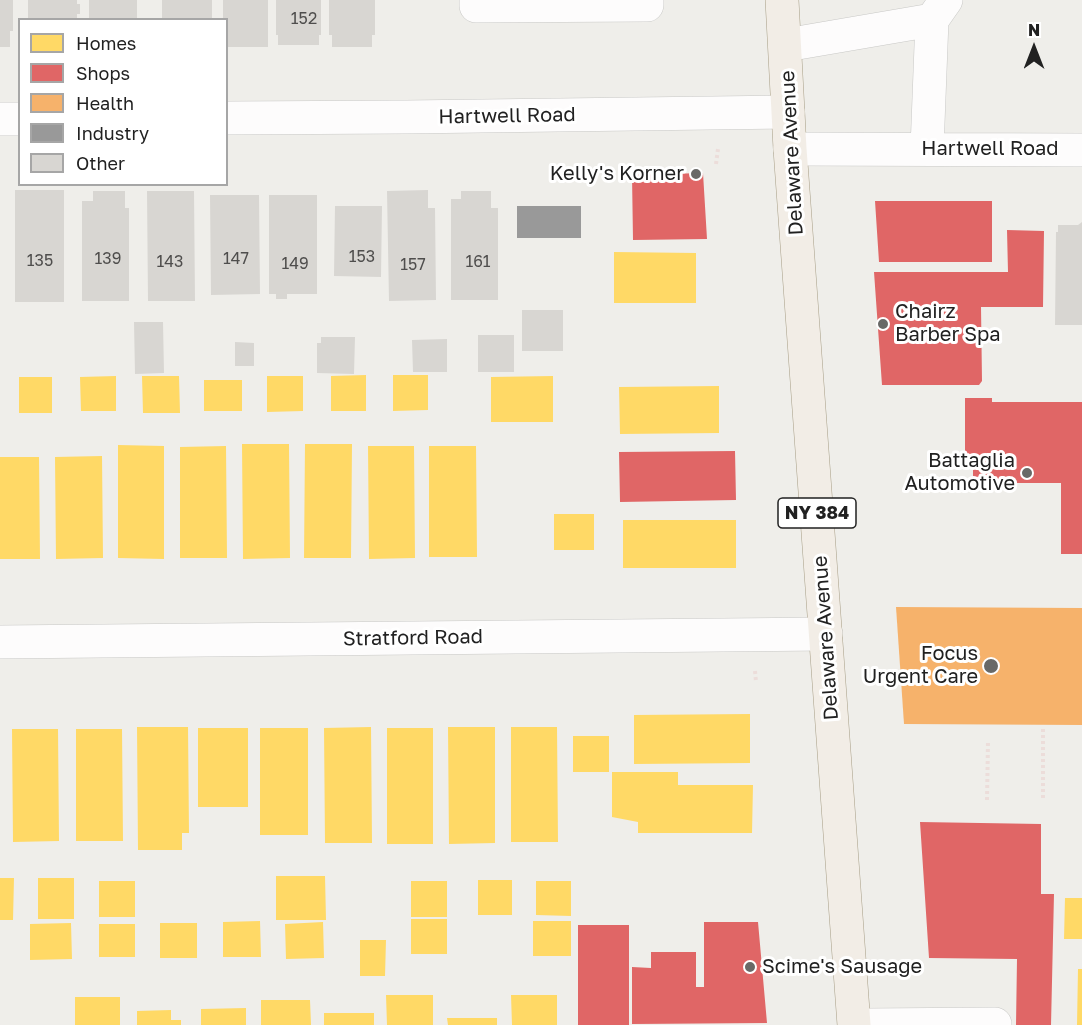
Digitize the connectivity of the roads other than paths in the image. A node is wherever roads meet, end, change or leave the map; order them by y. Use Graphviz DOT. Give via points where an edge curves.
graph roads {
  1 [pos="476,0"];
  2 [pos="647,0"];
  3 [pos="782,0"];
  4 [pos="939,10"];
  5 [pos="786,45"];
  6 [pos="788,112"];
  7 [pos="228,118"];
  8 [pos="0,119"];
  9 [pos="18,119"];
  10 [pos="790,149"];
  11 [pos="927,149"];
  12 [pos="1082,150"];
  13 [pos="826,634"];
  14 [pos="0,642"];
  15 [pos="995,1024"];
  16 [pos="854,1025"];
  17 [pos="867,1025"];
  1 -- 2 [label="street" via="476,6 647,5"];
  3 -- 5 [label="main road, Delaware Avenue / NY 384"];
  4 -- 5 [label="street"];
  4 -- 11 [label="street"];
  5 -- 6 [label="main road, Delaware Avenue / NY 384"];
  6 -- 7 [label="street, Hartwell Road"];
  6 -- 10 [label="main road, Delaware Avenue / NY 384"];
  8 -- 9 [label="street"];
  10 -- 11 [label="street, Hartwell Road"];
  10 -- 13 [label="main road, Delaware Avenue / NY 384"];
  11 -- 12 [label="street, Hartwell Road"];
  13 -- 14 [label="street, Stratford Road"];
  13 -- 16 [label="main road, Delaware Avenue / NY 384"];
  15 -- 17 [label="street"];
}
